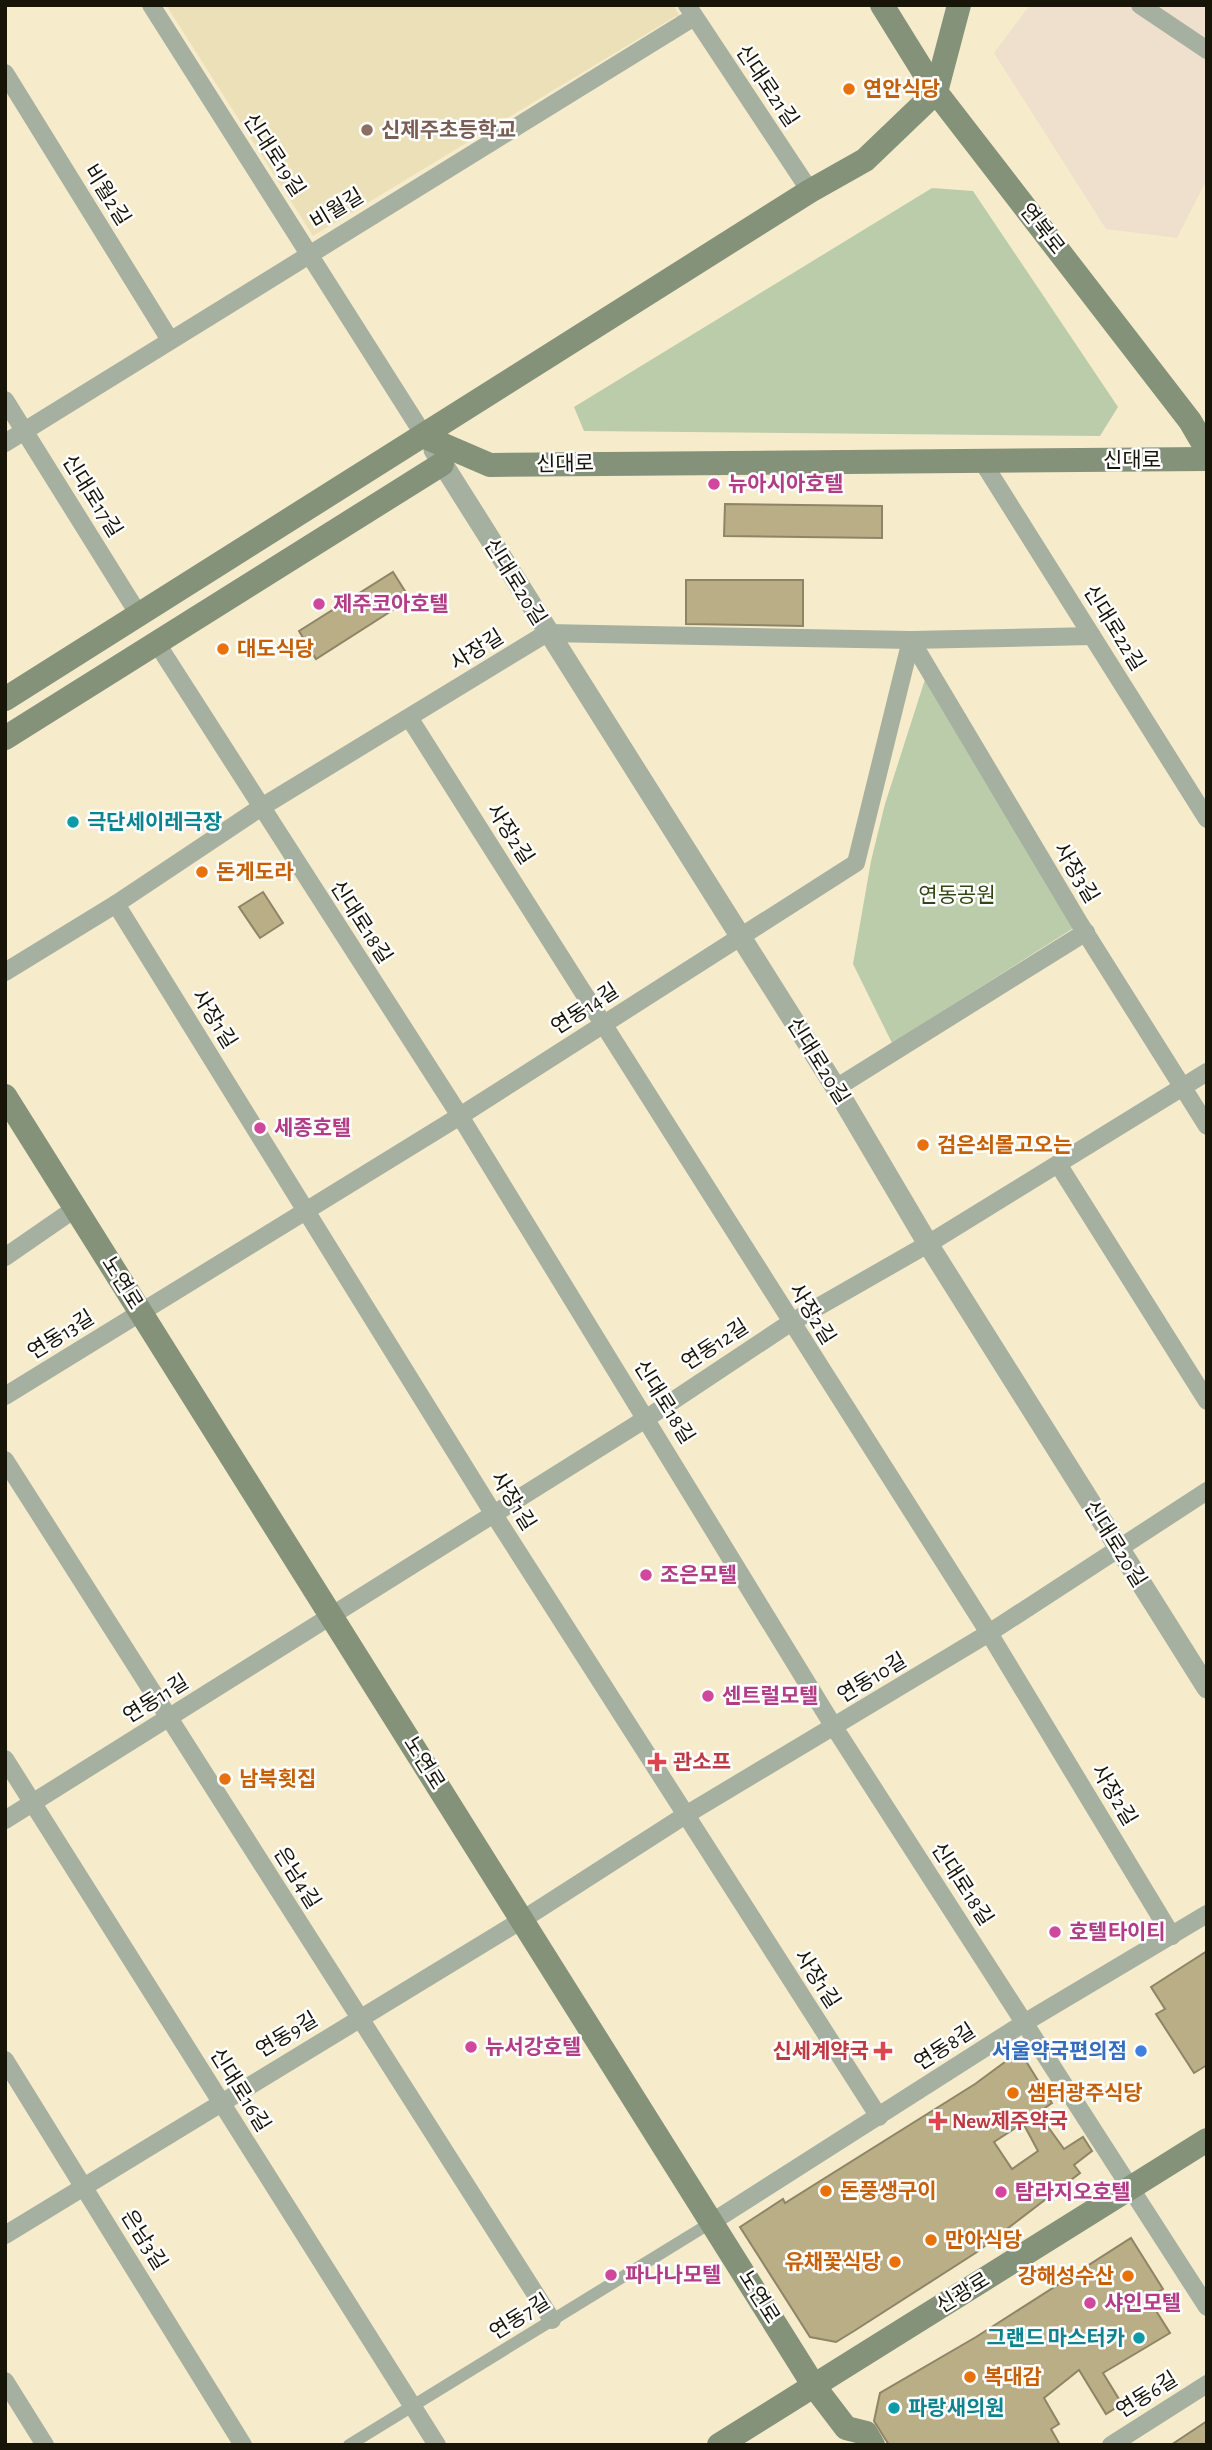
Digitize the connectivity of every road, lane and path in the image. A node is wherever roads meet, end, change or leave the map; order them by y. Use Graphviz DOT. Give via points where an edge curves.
graph roads {
  1 [pos="151,5"];
  2 [pos="882,5"];
  3 [pos="959,5"];
  4 [pos="1140,5"];
  5 [pos="691,11"];
  6 [pos="1207,50"];
  7 [pos="5,74"];
  8 [pos="936,92"];
  9 [pos="810,191"];
  10 [pos="310,253"];
  11 [pos="170,340"];
  12 [pos="5,400"];
  13 [pos="24,431"];
  14 [pos="425,437"];
  15 [pos="5,443"];
  16 [pos="1207,450"];
  17 [pos="1207,459"];
  18 [pos="982,461"];
  19 [pos="442,464"];
  20 [pos="139,615"];
  21 [pos="547,633"];
  22 [pos="1092,636"];
  23 [pos="911,640"];
  24 [pos="156,642"];
  25 [pos="5,699"];
  26 [pos="410,719"];
  27 [pos="5,737"];
  28 [pos="261,808"];
  29 [pos="1207,819"];
  30 [pos="116,904"];
  31 [pos="1086,932"];
  32 [pos="739,937"];
  33 [pos="5,972"];
  34 [pos="604,1024"];
  35 [pos="1207,1072"];
  36 [pos="836,1087"];
  37 [pos="1182,1087"];
  38 [pos="5,1096"];
  39 [pos="460,1116"];
  40 [pos="1207,1126"];
  41 [pos="1058,1164"];
  42 [pos="76,1208"];
  43 [pos="307,1211"];
  44 [pos="928,1244"];
  45 [pos="5,1257"];
  46 [pos="140,1312"];
  47 [pos="790,1323"];
  48 [pos="5,1396"];
  49 [pos="1207,1401"];
  50 [pos="647,1418"];
  51 [pos="5,1460"];
  52 [pos="1207,1491"];
  53 [pos="493,1513"];
  54 [pos="1117,1547"];
  55 [pos="332,1616"];
  56 [pos="989,1633"];
  57 [pos="1207,1688"];
  58 [pos="169,1718"];
  59 [pos="834,1727"];
  60 [pos="5,1759"];
  61 [pos="33,1802"];
  62 [pos="684,1816"];
  63 [pos="5,1819"];
  64 [pos="1207,1914"];
  65 [pos="522,1920"];
  66 [pos="1172,1936"];
  67 [pos="359,2018"];
  68 [pos="1024,2023"];
  69 [pos="5,2060"];
  70 [pos="221,2102"];
  71 [pos="879,2117"];
  72 [pos="1207,2140"];
  73 [pos="83,2185"];
  74 [pos="1130,2188"];
  75 [pos="712,2222"];
  76 [pos="5,2235"];
  77 [pos="1207,2307"];
  78 [pos="551,2320"];
  79 [pos="5,2381"];
  80 [pos="1207,2384"];
  81 [pos="814,2386"];
  82 [pos="412,2406"];
  83 [pos="844,2436"];
  84 [pos="45,2445"];
  85 [pos="243,2445"];
  86 [pos="349,2445"];
  87 [pos="437,2445"];
  88 [pos="719,2445"];
  89 [pos="873,2445"];
  90 [pos="1111,2445"];
  1 -- 10 [label="street, 신대로19길"];
  2 -- 8 [label="main road, 연북로"];
  3 -- 8 [label="main road"];
  4 -- 6 [label="street"];
  5 -- 9 [label="street, 신대로21길"];
  5 -- 10 [label="street, 비월길"];
  7 -- 11 [label="street, 비월2길"];
  8 -- 9 [label="main road" via="865,160"];
  8 -- 16 [label="main road, 연북로" via="1190,421"];
  9 -- 14 [label="main road"];
  10 -- 11 [label="street, 비월길"];
  10 -- 14 [label="street, 신대로19길"];
  11 -- 13 [label="street, 비월길"];
  12 -- 13 [label="street, 신대로17길"];
  13 -- 15 [label="street, 비월길"];
  13 -- 20 [label="street, 신대로17길"];
  14 -- 18 [label="main road, 신대로" via="490,465"];
  14 -- 19 [label="street, 신대로20길"];
  14 -- 20 [label="main road"];
  17 -- 18 [label="main road, 신대로"];
  18 -- 22 [label="street, 신대로22길"];
  19 -- 21 [label="street, 신대로20길"];
  19 -- 24 [label="main road"];
  20 -- 25 [label="main road"];
  21 -- 23 [label="street"];
  21 -- 26 [label="street, 사장길"];
  21 -- 32 [label="street, 신대로20길"];
  22 -- 23 [label="street"];
  22 -- 29 [label="street, 신대로22길"];
  23 -- 31 [label="street, 사장3길"];
  23 -- 32 [label="street, 연동14길" via="856,863"];
  24 -- 27 [label="main road"];
  24 -- 28 [label="street, 신대로18길"];
  26 -- 28 [label="street, 사장길"];
  26 -- 34 [label="street, 사장2길"];
  28 -- 30 [label="street, 사장길"];
  28 -- 39 [label="street, 신대로18길"];
  30 -- 33 [label="street, 사장길"];
  30 -- 43 [label="street, 사장1길"];
  31 -- 36 [label="street"];
  31 -- 37 [label="street, 사장3길"];
  32 -- 34 [label="street, 연동14길"];
  32 -- 36 [label="street, 신대로20길"];
  34 -- 39 [label="street, 연동14길"];
  34 -- 47 [label="street, 사장2길"];
  35 -- 37 [label="street, 연동12길"];
  36 -- 44 [label="street, 신대로20길"];
  37 -- 40 [label="street, 사장3길"];
  37 -- 41 [label="street, 연동12길"];
  38 -- 42 [label="main road, 노연로"];
  39 -- 43 [label="street, 연동14길"];
  39 -- 50 [label="street, 신대로18길"];
  41 -- 44 [label="street, 연동12길"];
  41 -- 49 [label="street"];
  42 -- 45 [label="street"];
  42 -- 46 [label="main road, 노연로"];
  43 -- 46 [label="street, 연동14길"];
  43 -- 53 [label="street, 사장1길"];
  44 -- 47 [label="street, 연동12길"];
  44 -- 54 [label="street, 신대로20길"];
  46 -- 48 [label="street, 연동13길"];
  46 -- 55 [label="main road, 노연로"];
  47 -- 50 [label="street, 연동12길"];
  47 -- 56 [label="street, 사장2길"];
  50 -- 53 [label="street, 연동12길"];
  50 -- 59 [label="street, 신대로18길"];
  51 -- 58 [label="street, 은남4길"];
  52 -- 54 [label="street, 연동10길"];
  53 -- 55 [label="street, 연동12길"];
  53 -- 62 [label="street, 사장1길"];
  54 -- 56 [label="street, 연동10길"];
  54 -- 57 [label="street, 신대로20길"];
  55 -- 58 [label="street, 연동11길"];
  55 -- 65 [label="main road, 노연로"];
  56 -- 59 [label="street, 연동10길"];
  56 -- 66 [label="street, 사장2길"];
  58 -- 61 [label="street, 연동11길"];
  58 -- 67 [label="street, 은남4길"];
  59 -- 62 [label="street, 연동10길"];
  59 -- 68 [label="street, 신대로18길"];
  60 -- 61 [label="street, 신대로16길"];
  61 -- 63 [label="street, 연동11길"];
  61 -- 70 [label="street, 신대로16길"];
  62 -- 65 [label="street, 연동10길"];
  62 -- 71 [label="street, 사장1길"];
  64 -- 66 [label="street, 연동8길"];
  65 -- 67 [label="street, 연동9길"];
  65 -- 75 [label="main road, 노연로"];
  66 -- 68 [label="street, 연동8길"];
  67 -- 70 [label="street, 연동9길"];
  67 -- 78 [label="street, 은남4길"];
  68 -- 71 [label="street, 연동8길"];
  68 -- 74 [label="street, 신대로18길"];
  69 -- 73 [label="street, 은남3길"];
  70 -- 73 [label="street, 연동9길"];
  70 -- 82 [label="street, 신대로16길"];
  71 -- 75 [label="street, 연동8길"];
  72 -- 74 [label="main road, 신광로"];
  73 -- 76 [label="street, 연동9길"];
  73 -- 85 [label="street, 은남3길"];
  74 -- 77 [label="street, 신대로18길"];
  74 -- 81 [label="main road, 신광로"];
  75 -- 78 [label="street, 연동7길"];
  75 -- 81 [label="main road, 노연로"];
  78 -- 82 [label="street, 연동7길"];
  79 -- 84 [label="street"];
  80 -- 90 [label="street, 연동6길"];
  81 -- 83 [label="main road, 노연로"];
  81 -- 88 [label="main road, 신광로"];
  82 -- 86 [label="street, 연동7길"];
  82 -- 87 [label="street, 신대로16길"];
  83 -- 89 [label="main road, 노연로" via="866,2433"];
}
